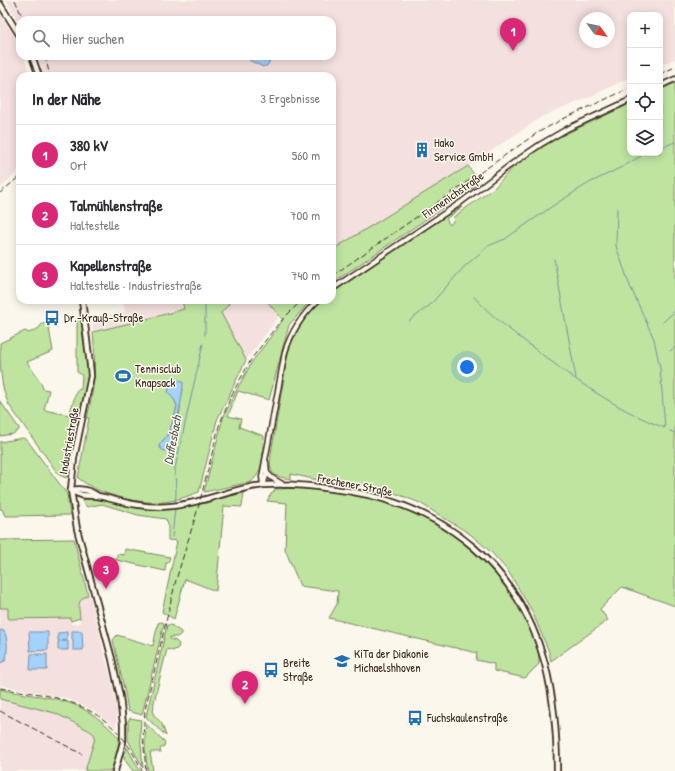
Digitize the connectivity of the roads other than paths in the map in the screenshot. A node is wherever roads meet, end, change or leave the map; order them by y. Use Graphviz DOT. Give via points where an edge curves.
graph roads {
  1 [pos="0,4"];
  2 [pos="16,30"];
  3 [pos="33,60"];
  4 [pos="38,72"];
  5 [pos="675,79"];
  6 [pos="663,85"];
  7 [pos="627,101"];
  8 [pos="336,286"];
  9 [pos="82,304"];
  10 [pos="314,304"];
  11 [pos="265,457"];
  12 [pos="267,473"];
  13 [pos="263,485"];
  14 [pos="284,485"];
  15 [pos="71,490"];
  16 [pos="115,771"];
  17 [pos="557,771"];
  1 -- 2 [label="main road"];
  3 -- 4 [label="main road"];
  5 -- 6 [label="street"];
  7 -- 8 [label="street, Firmenichstraße" via="530,150 460,203"];
  9 -- 15 [label="main road, Industriestraße" via="90,376 74,458"];
  10 -- 11 [label="street" via="301,318 287,346"];
  11 -- 12 [label="street"];
  11 -- 13 [label="street"];
  12 -- 13 [label="street"];
  12 -- 14 [label="street"];
  13 -- 14 [label="main road, Frechener Straße"];
  13 -- 15 [label="main road, Frechener Straße" via="180,505 147,507 98,496 79,495"];
  14 -- 17 [label="main road, Frechener Straße" via="318,487 396,502 443,525 490,564 522,608 540,648 547,670 554,713"];
  15 -- 16 [label="main road, Industriestraße" via="77,528 120,697 123,734"];
}
